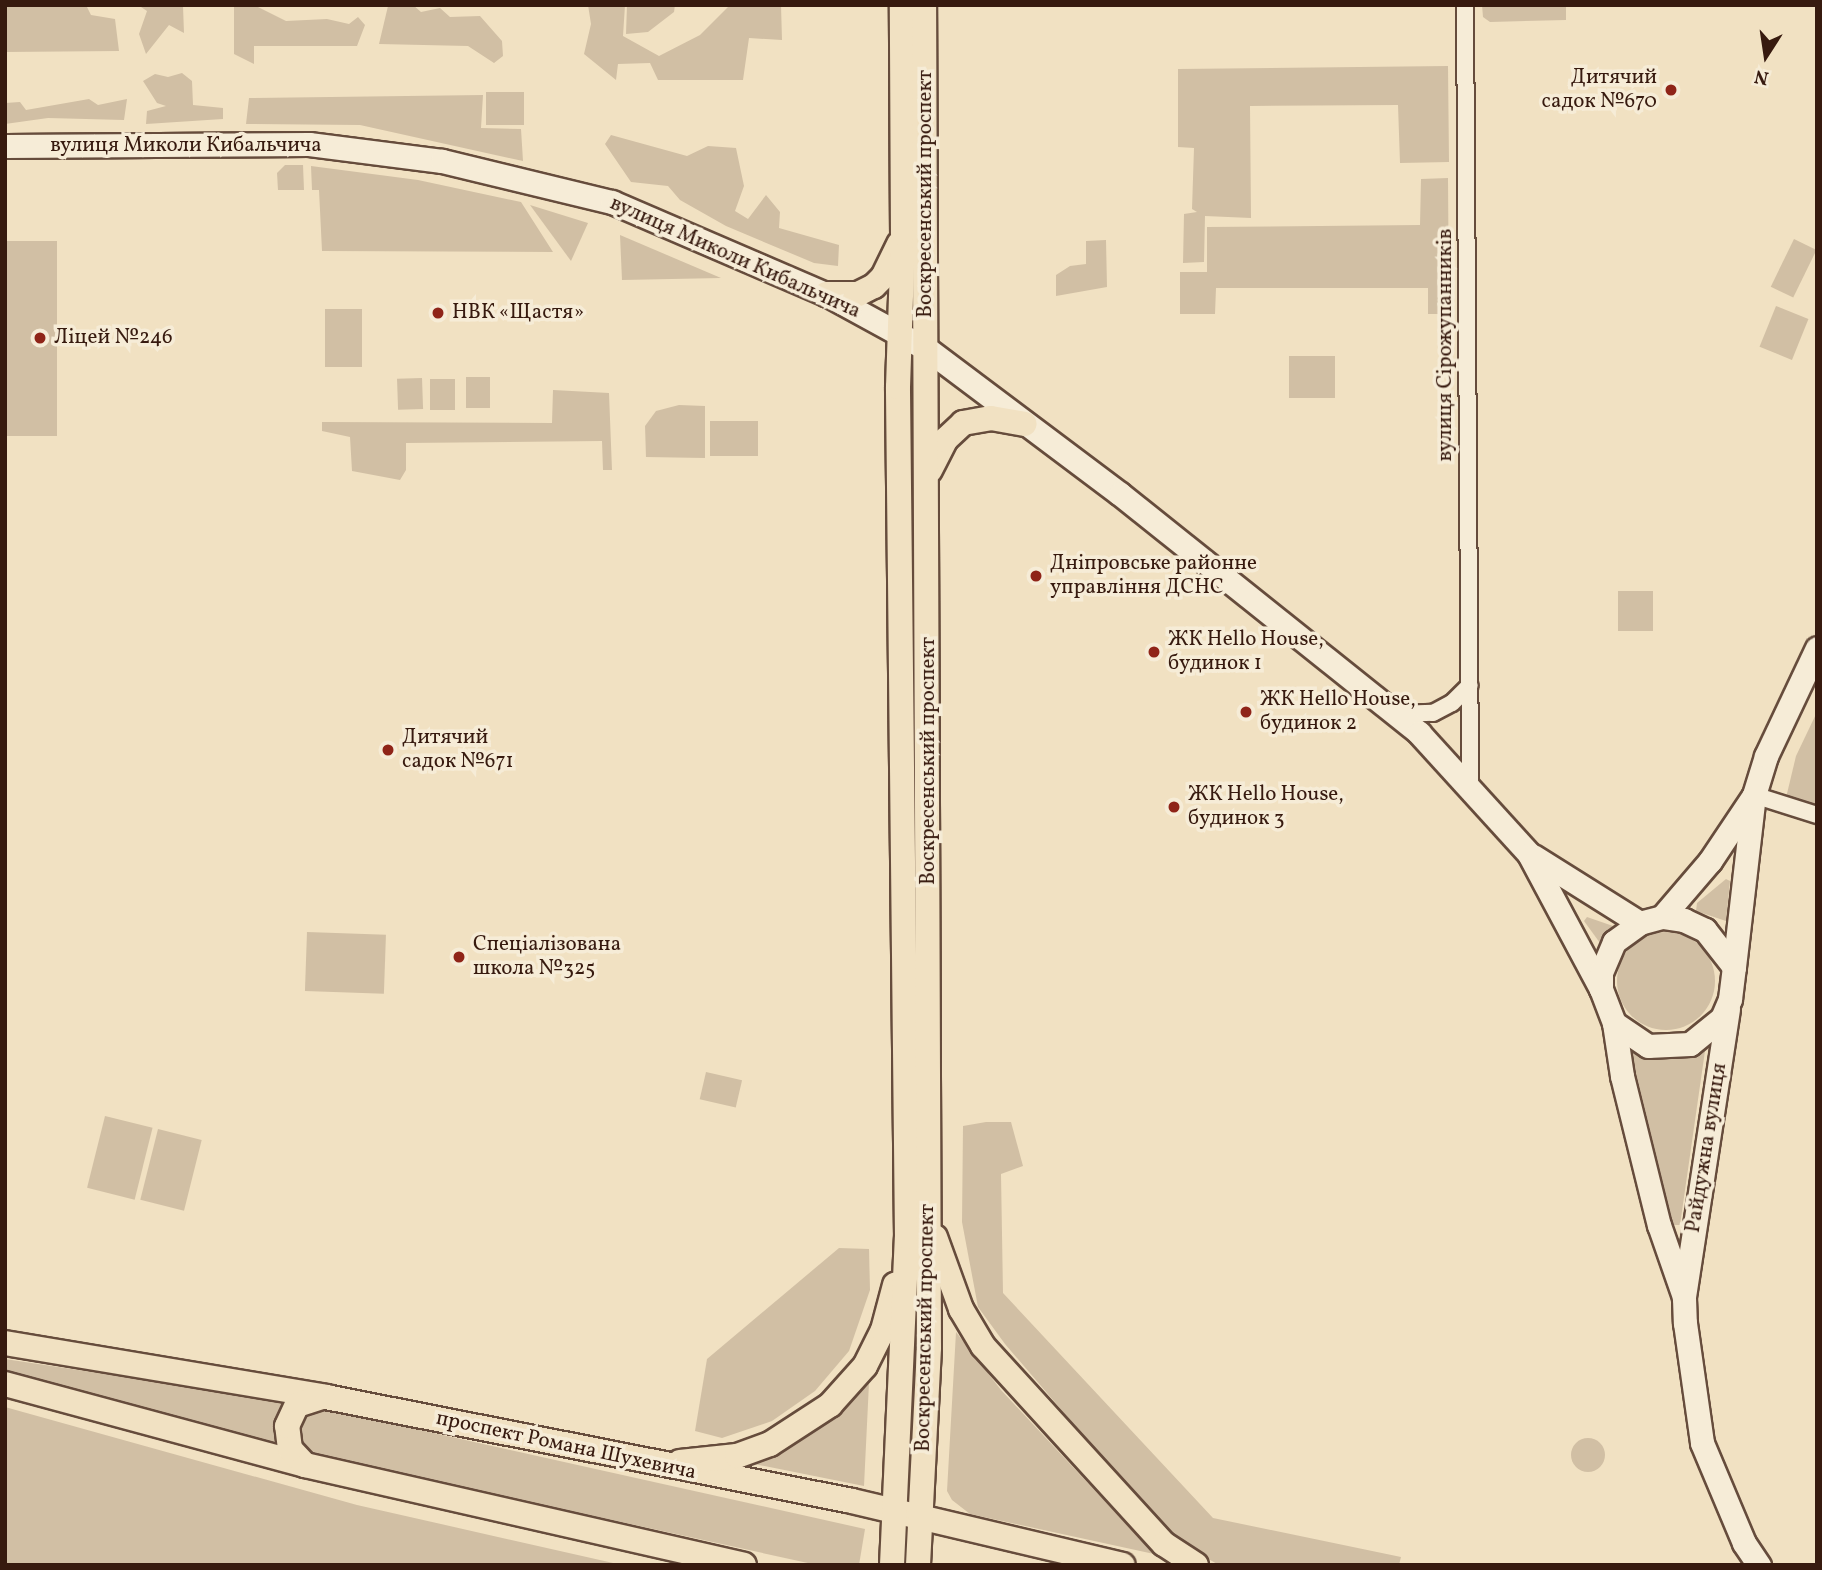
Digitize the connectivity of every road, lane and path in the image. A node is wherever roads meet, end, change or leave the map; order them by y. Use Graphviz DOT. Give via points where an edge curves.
graph roads {
  1 [pos="902,5"];
  2 [pos="924,5"];
  3 [pos="1465,5"];
  4 [pos="5,146"];
  5 [pos="903,234"];
  6 [pos="826,294"];
  7 [pos="901,335"];
  8 [pos="927,349"];
  9 [pos="1024,424"];
  10 [pos="929,470"];
  11 [pos="1817,648"];
  12 [pos="1470,685"];
  13 [pos="1395,714"];
  14 [pos="1470,784"];
  15 [pos="1754,795"];
  16 [pos="1817,815"];
  17 [pos="1529,854"];
  18 [pos="1651,920"];
  19 [pos="1734,967"];
  20 [pos="1601,989"];
  21 [pos="1730,999"];
  22 [pos="1614,1023"];
  23 [pos="928,1217"];
  24 [pos="907,1237"];
  25 [pos="1684,1298"];
  26 [pos="5,1343"];
  27 [pos="5,1384"];
  28 [pos="326,1397"];
  29 [pos="305,1465"];
  30 [pos="655,1465"];
  31 [pos="896,1512"];
  32 [pos="922,1517"];
  33 [pos="667,1546"];
  34 [pos="687,1565"];
  35 [pos="744,1565"];
  36 [pos="892,1565"];
  37 [pos="918,1565"];
  38 [pos="1122,1565"];
  39 [pos="1196,1565"];
  40 [pos="1759,1565"];
  1 -- 5 [label="main road, Воскресенський проспект"];
  2 -- 8 [label="main road, Воскресенський проспект"];
  3 -- 12 [label="street, вулиця Сірожупанників"];
  4 -- 6 [label="street, вулиця Миколи Кибальчича" via="309,144 442,161 612,202"];
  5 -- 6 [label="main road" via="891,263 874,286 858,294"];
  5 -- 7 [label="main road, Воскресенський проспект"];
  6 -- 7 [label="street, вулиця Миколи Кибальчича"];
  7 -- 8 [label="street, вулиця Миколи Кибальчича"];
  7 -- 24 [label="main road, Воскресенський проспект" via="901,979"];
  8 -- 9 [label="street, вулиця Миколи Кибальчича"];
  8 -- 10 [label="main road, Воскресенський проспект"];
  9 -- 10 [label="main road" via="991,418 963,423 945,440"];
  9 -- 13 [label="street, вулиця Миколи Кибальчича" via="1120,494"];
  10 -- 23 [label="main road, Воскресенський проспект"];
  11 -- 15 [label="street" via="1766,756"];
  12 -- 13 [label="street" via="1433,713"];
  12 -- 14 [label="street, вулиця Сірожупанників"];
  13 -- 14 [label="street, вулиця Миколи Кибальчича"];
  14 -- 17 [label="street, вулиця Миколи Кибальчича"];
  15 -- 16 [label="street"];
  15 -- 18 [label="street" via="1710,861"];
  15 -- 19 [label="street"];
  17 -- 18 [label="street, вулиця Миколи Кибальчича"];
  17 -- 20 [label="street, вулиця Миколи Кибальчича"];
  18 -- 19 [label="street" via="1684,920 1704,930"];
  18 -- 20 [label="street" via="1614,942 1606,957"];
  19 -- 21 [label="street"];
  20 -- 22 [label="street"];
  21 -- 22 [label="street" via="1708,1034 1669,1048 1630,1037"];
  21 -- 25 [label="street, Райдужна вулиця"];
  22 -- 25 [label="street, Райдужна вулиця" via="1622,1076 1659,1225"];
  23 -- 32 [label="main road, Воскресенський проспект" via="929,1347"];
  23 -- 39 [label="main road" via="961,1309 983,1346 1164,1544"];
  24 -- 30 [label="main road" via="883,1330 865,1366 830,1405 771,1444 737,1456"];
  24 -- 31 [label="main road, Воскресенський проспект"];
  25 -- 40 [label="street, Райдужна вулиця" via="1692,1394 1702,1443 1739,1532"];
  26 -- 28 [label="main road, проспект Романа Шухевича"];
  27 -- 29 [label="main road"];
  28 -- 29 [label="main road" via="297,1405 287,1426 290,1449"];
  28 -- 30 [label="main road, проспект Романа Шухевича"];
  29 -- 33 [label="main road"];
  30 -- 31 [label="main road, проспект Романа Шухевича"];
  31 -- 32 [label="main road, проспект Романа Шухевича"];
  31 -- 36 [label="main road, Воскресенський проспект"];
  32 -- 37 [label="main road, Воскресенський проспект"];
  32 -- 38 [label="main road, проспект Романа Шухевича"];
  33 -- 34 [label="street"];
  33 -- 35 [label="main road"];
}
